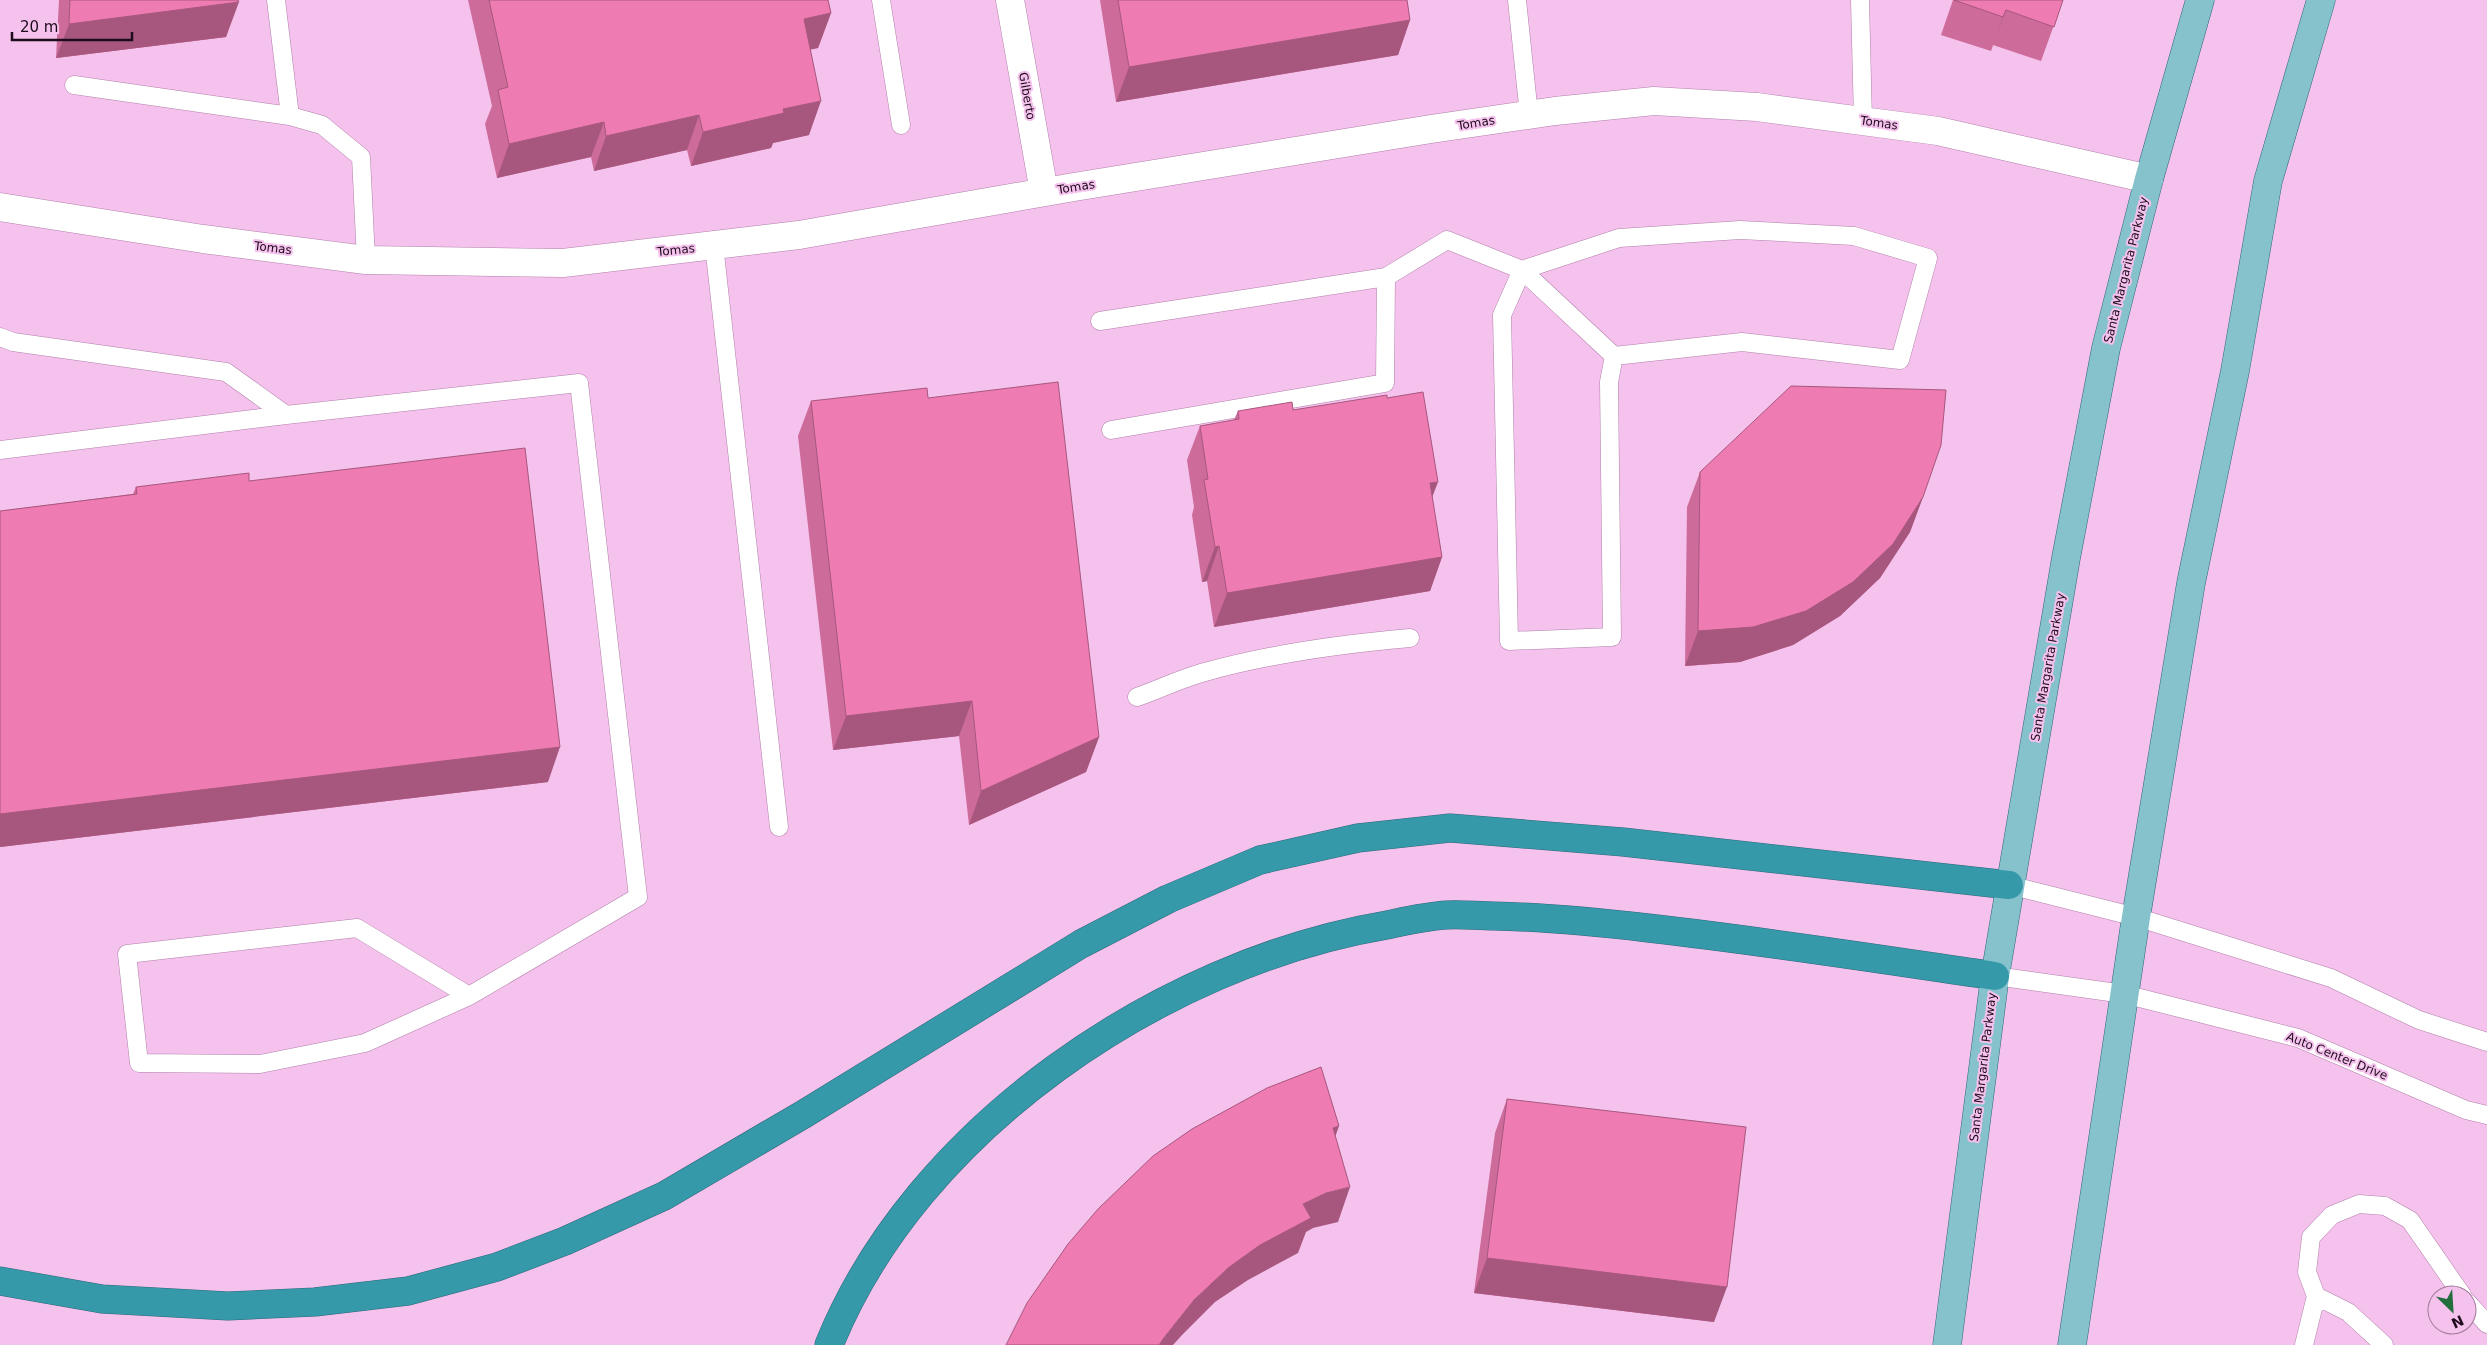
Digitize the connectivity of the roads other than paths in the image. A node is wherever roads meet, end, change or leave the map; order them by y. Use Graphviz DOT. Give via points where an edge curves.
graph roads {
  1 [pos="276,0"];
  2 [pos="880,0"];
  3 [pos="1010,0"];
  4 [pos="1517,0"];
  5 [pos="1860,0"];
  6 [pos="2200,0"];
  7 [pos="2321,0"];
  8 [pos="74,85"];
  9 [pos="1529,115"];
  10 [pos="290,116"];
  11 [pos="1863,121"];
  12 [pos="901,125"];
  13 [pos="2149,179"];
  14 [pos="1044,192"];
  15 [pos="0,207"];
  16 [pos="714,245"];
  17 [pos="366,260"];
  18 [pos="1522,270"];
  19 [pos="1386,277"];
  20 [pos="1100,321"];
  21 [pos="0,338"];
  22 [pos="1614,356"];
  23 [pos="286,415"];
  24 [pos="1111,430"];
  25 [pos="0,450"];
  26 [pos="1410,638"];
  27 [pos="1137,697"];
  28 [pos="780,827"];
  29 [pos="2009,884"];
  30 [pos="2136,917"];
  31 [pos="1995,976"];
  32 [pos="2124,994"];
  33 [pos="469,996"];
  34 [pos="2487,1042"];
  35 [pos="2487,1115"];
  36 [pos="0,1281"];
  37 [pos="2454,1285"];
  38 [pos="2316,1296"];
  39 [pos="2477,1313"];
  40 [pos="2487,1324"];
  41 [pos="829,1345"];
  42 [pos="1947,1345"];
  43 [pos="2072,1345"];
  44 [pos="2304,1345"];
  45 [pos="2384,1345"];
  1 -- 10 [label="lane"];
  2 -- 12 [label="lane"];
  3 -- 14 [label="street, Gilberto"];
  4 -- 9 [label="lane"];
  5 -- 11 [label="lane"];
  6 -- 13 [label="main road, Santa Margarita Parkway"];
  7 -- 30 [label="main road" via="2268,181 2235,371 2191,583"];
  8 -- 10 [label="lane"];
  9 -- 11 [label="street, Tomas" via="1654,101 1757,107"];
  9 -- 14 [label="street, Tomas"];
  10 -- 17 [label="lane" via="322,126 361,157"];
  11 -- 13 [label="street, Tomas" via="1938,131"];
  13 -- 29 [label="main road, Santa Margarita Parkway" via="2106,348"];
  14 -- 16 [label="street, Tomas" via="798,236"];
  15 -- 17 [label="street, Tomas" via="203,239"];
  16 -- 17 [label="street, Tomas" via="563,262"];
  16 -- 28 [label="lane"];
  18 -- 19 [label="lane" via="1447,240"];
  18 -- 22 [label="lane"];
  18 -- 22 [label="lane" via="1502,315 1509,641 1612,637 1609,382"];
  18 -- 22 [label="lane" via="1619,238 1740,230 1854,236 1928,258 1900,360 1742,342"];
  19 -- 20 [label="lane"];
  19 -- 24 [label="lane" via="1385,383"];
  21 -- 23 [label="lane" via="226,372"];
  23 -- 25 [label="lane"];
  23 -- 33 [label="lane" via="579,383 638,897"];
  26 -- 27 [label="lane" via="1342,644 1276,655 1204,672"];
  29 -- 30 [label="lane"];
  29 -- 31 [label="main road, Santa Margarita Parkway"];
  29 -- 36 [label="highway" via="1632,843 1450,828 1358,838 1260,860 1168,900 1081,944 664,1196 565,1242 497,1267 408,1291 315,1302 228,1306 102,1299"];
  30 -- 32 [label="main road"];
  30 -- 34 [label="lane" via="2331,978 2419,1020"];
  31 -- 32 [label="lane, Auto Center Drive"];
  31 -- 41 [label="highway" via="1724,937 1557,918 1446,915 1352,930 1268,954 1180,992 1107,1032 1022,1092 943,1168 872,1257"];
  31 -- 42 [label="main road, Santa Margarita Parkway"];
  32 -- 35 [label="lane, Auto Center Drive" via="2298,1038 2466,1110"];
  32 -- 43 [label="main road"];
  33 -- 33 [label="lane" via="357,928 127,954 139,1063 260,1064 365,1043"];
  37 -- 38 [label="lane" via="2410,1220 2385,1206 2359,1204 2332,1215 2311,1237 2307,1272"];
  38 -- 44 [label="lane"];
  38 -- 45 [label="lane" via="2348,1312"];
  39 -- 40 [label="lane"];
}
